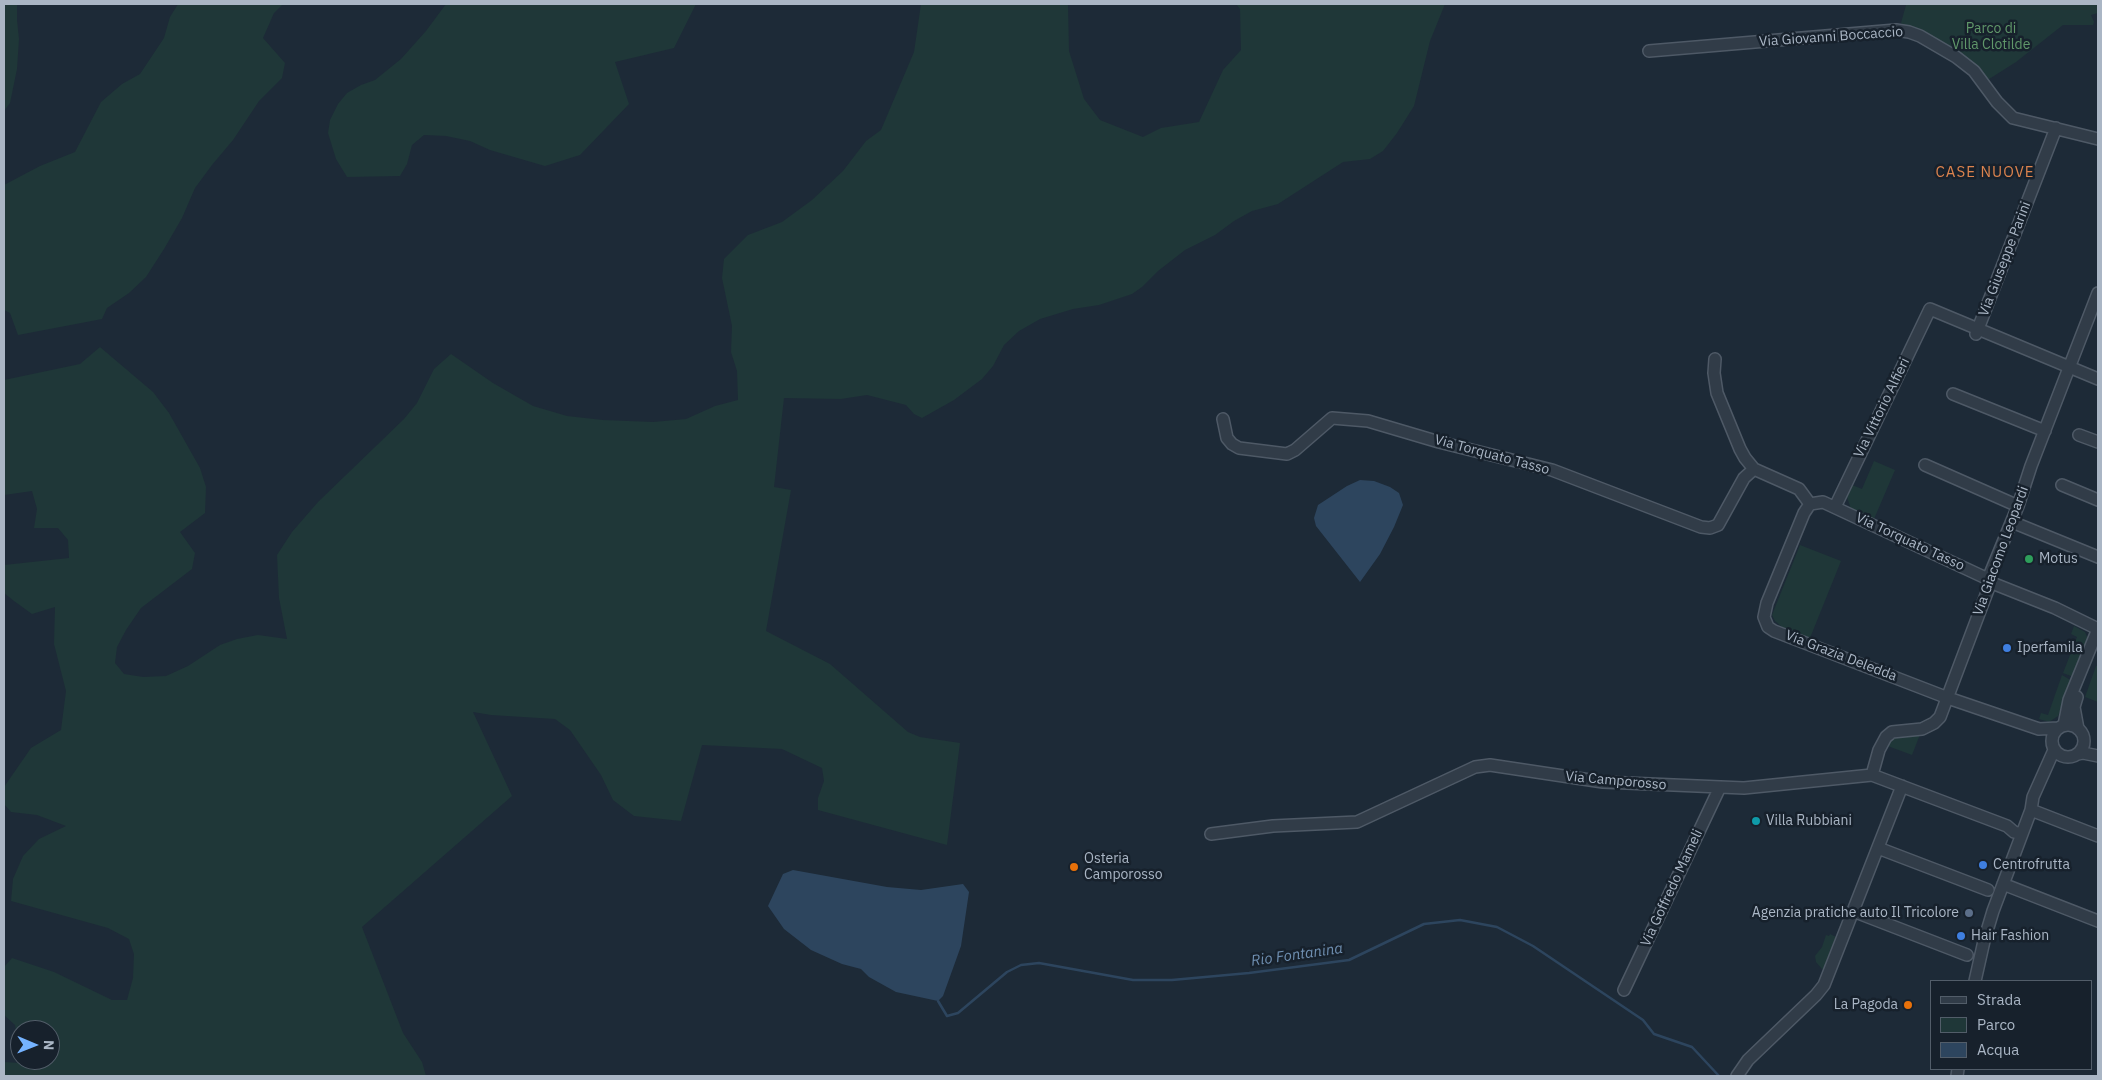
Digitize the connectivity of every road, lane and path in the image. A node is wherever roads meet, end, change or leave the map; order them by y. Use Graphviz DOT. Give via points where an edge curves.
graph roads {
  1 [pos="1649,51"];
  2 [pos="2056,128"];
  3 [pos="2098,140"];
  4 [pos="2098,292"];
  5 [pos="1977,332"];
  6 [pos="1715,359"];
  7 [pos="2070,367"];
  8 [pos="2098,379"];
  9 [pos="1953,394"];
  10 [pos="1223,419"];
  11 [pos="2045,430"];
  12 [pos="2079,435"];
  13 [pos="2098,442"];
  14 [pos="1925,465"];
  15 [pos="1754,468"];
  16 [pos="2062,485"];
  17 [pos="2098,500"];
  18 [pos="1810,504"];
  19 [pos="2018,506"];
  20 [pos="1834,507"];
  21 [pos="2017,524"];
  22 [pos="2098,557"];
  23 [pos="1988,578"];
  24 [pos="2098,629"];
  25 [pos="2092,655"];
  26 [pos="1948,698"];
  27 [pos="2061,726"];
  28 [pos="2039,729"];
  29 [pos="2081,734"];
  30 [pos="2053,745"];
  31 [pos="2098,748"];
  32 [pos="2073,756"];
  33 [pos="2098,756"];
  34 [pos="1872,775"];
  35 [pos="1902,786"];
  36 [pos="1720,787"];
  37 [pos="2031,810"];
  38 [pos="1212,834"];
  39 [pos="2022,834"];
  40 [pos="2098,836"];
  41 [pos="1878,848"];
  42 [pos="2003,884"];
  43 [pos="1988,890"];
  44 [pos="1853,911"];
  45 [pos="2098,921"];
  46 [pos="1967,955"];
  47 [pos="1975,980"];
  48 [pos="1624,990"];
  49 [pos="1737,1076"];
  1 -- 2 [label="street, Via Giovanni Boccaccio" via="1896,30 1909,32 1956,57 1974,71 2013,118"];
  2 -- 3 [label="street, Via Giovanni Boccaccio"];
  2 -- 5 [label="street, Via Giuseppe Parini"];
  4 -- 7 [label="street, Via Giacomo Leopardi"];
  5 -- 7 [label="street"];
  5 -- 20 [label="street, Via Vittorio Alfieri" via="1930,309"];
  6 -- 15 [label="street" via="1719,399 1740,449"];
  7 -- 8 [label="street"];
  7 -- 11 [label="street, Via Giacomo Leopardi"];
  9 -- 11 [label="street"];
  10 -- 15 [label="street, Via Torquato Tasso" via="1228,438 1239,448 1286,454 1332,418 1368,421 1552,470 1710,528 1718,525 1744,478"];
  11 -- 19 [label="street, Via Giacomo Leopardi"];
  12 -- 13 [label="street"];
  14 -- 19 [label="street"];
  15 -- 18 [label="street" via="1799,489"];
  16 -- 17 [label="street"];
  18 -- 20 [label="street, Via Torquato Tasso" via="1823,502"];
  18 -- 26 [label="street, Via Grazia Deledda" via="1767,602 1764,617 1768,627"];
  19 -- 23 [label="street, Via Giacomo Leopardi"];
  20 -- 23 [label="street, Via Torquato Tasso"];
  21 -- 22 [label="street"];
  23 -- 24 [label="street, Via Torquato Tasso"];
  23 -- 26 [label="street, Via Giacomo Leopardi" via="1989,587"];
  24 -- 25 [label="street"];
  25 -- 27 [label="street" via="2080,670"];
  25 -- 29 [label="street" via="2074,707"];
  26 -- 28 [label="street, Via Grazia Deledda"];
  26 -- 34 [label="street, Via Giacomo Leopardi" via="1934,723 1922,729 1892,732 1886,737"];
  27 -- 28 [label="street, Via Grazia Deledda"];
  27 -- 29 [label="street" via="2071,725"];
  27 -- 30 [label="street"];
  28 -- 30 [label="street, Via Grazia Deledda"];
  29 -- 31 [label="street"];
  29 -- 32 [label="street" via="2083,747"];
  30 -- 32 [label="street" via="2060,756"];
  30 -- 37 [label="street" via="2033,796"];
  32 -- 33 [label="street" via="2083,753"];
  32 -- 37 [label="street" via="2061,762 2050,774"];
  34 -- 35 [label="street, Via Camporosso"];
  34 -- 36 [label="street, Via Camporosso" via="1744,788"];
  35 -- 39 [label="street, Via Camporosso"];
  35 -- 41 [label="street"];
  36 -- 38 [label="street, Via Camporosso" via="1603,782 1482,765 1357,822 1273,826"];
  36 -- 48 [label="street, Via Goffredo Mameli"];
  37 -- 39 [label="street"];
  37 -- 40 [label="street"];
  39 -- 42 [label="street"];
  41 -- 43 [label="street"];
  41 -- 44 [label="street"];
  42 -- 45 [label="street"];
  42 -- 47 [label="street"];
  44 -- 46 [label="street"];
  44 -- 49 [label="street" via="1824,985 1748,1060"];
}
